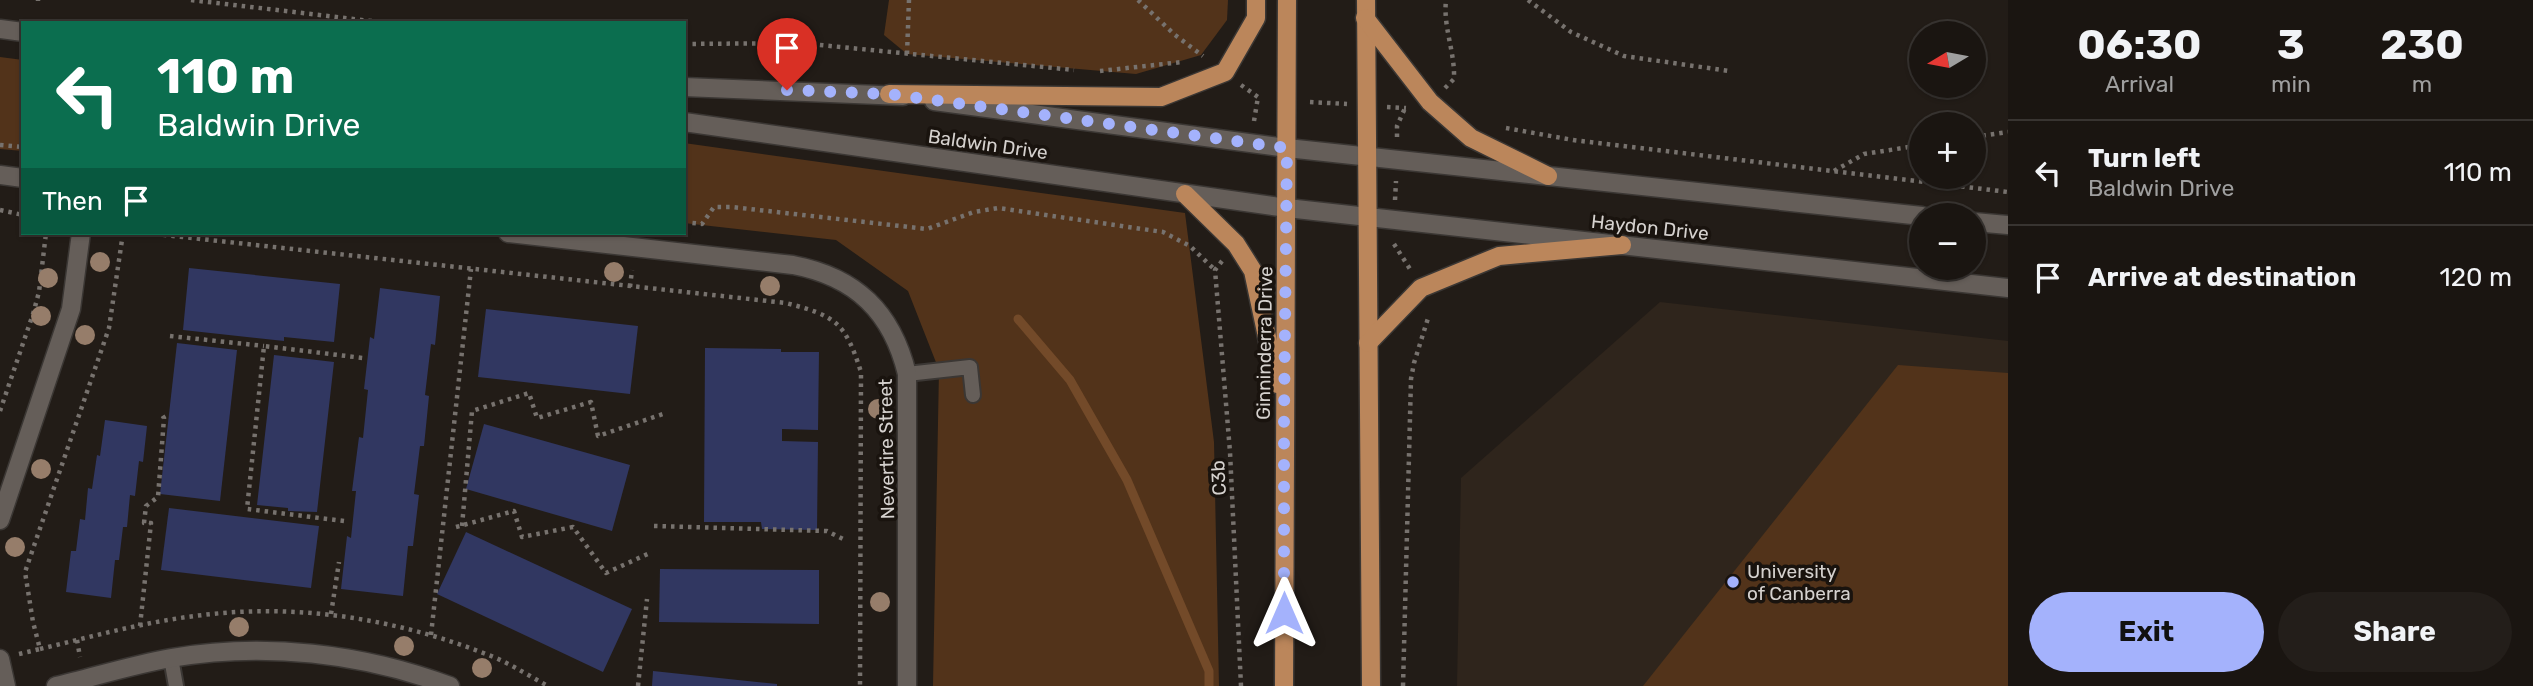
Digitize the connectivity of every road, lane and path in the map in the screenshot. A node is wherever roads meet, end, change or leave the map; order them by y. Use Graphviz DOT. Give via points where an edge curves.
graph roads {
  1 [pos="191,0"];
  2 [pos="909,0"];
  3 [pos="1138,0"];
  4 [pos="1256,0"];
  5 [pos="1287,0"];
  6 [pos="1366,0"];
  7 [pos="1446,0"];
  8 [pos="1528,0"];
  9 [pos="1365,18"];
  10 [pos="371,21"];
  11 [pos="0,30"];
  12 [pos="21,32"];
  13 [pos="1175,35"];
  14 [pos="686,44"];
  15 [pos="907,54"];
  16 [pos="1202,55"];
  17 [pos="1196,61"];
  18 [pos="1182,62"];
  19 [pos="1081,71"];
  20 [pos="1091,71"];
  21 [pos="1729,71"];
  22 [pos="686,87"];
  23 [pos="1440,93"];
  24 [pos="889,94"];
  25 [pos="686,122"];
  26 [pos="1494,125"];
  27 [pos="2008,132"];
  28 [pos="1986,135"];
  29 [pos="0,145"];
  30 [pos="21,147"];
  31 [pos="1909,147"];
  32 [pos="1287,148"];
  33 [pos="1367,156"];
  34 [pos="1833,171"];
  35 [pos="0,175"];
  36 [pos="1548,176"];
  37 [pos="21,178"];
  38 [pos="2008,192"];
  39 [pos="1185,194"];
  40 [pos="1287,208"];
  41 [pos="0,210"];
  42 [pos="21,215"];
  43 [pos="1909,215"];
  44 [pos="1367,217"];
  45 [pos="686,222"];
  46 [pos="1986,223"];
  47 [pos="2008,225"];
  48 [pos="46,235"];
  49 [pos="81,235"];
  50 [pos="123,235"];
  51 [pos="164,235"];
  52 [pos="525,235"];
  53 [pos="1622,245"];
  54 [pos="471,269"];
  55 [pos="2008,288"];
  56 [pos="1429,310"];
  57 [pos="170,336"];
  58 [pos="1368,343"];
  59 [pos="264,346"];
  60 [pos="363,358"];
  61 [pos="907,374"];
  62 [pos="973,395"];
  63 [pos="0,411"];
  64 [pos="160,412"];
  65 [pos="666,413"];
  66 [pos="1284,418"];
  67 [pos="0,520"];
  68 [pos="344,521"];
  69 [pos="654,526"];
  70 [pos="844,539"];
  71 [pos="652,552"];
  72 [pos="339,562"];
  73 [pos="647,599"];
  74 [pos="331,614"];
  75 [pos="139,626"];
  76 [pos="431,635"];
  77 [pos="7,657"];
  78 [pos="171,658"];
  79 [pos="6,686"];
  80 [pos="56,686"];
  81 [pos="176,686"];
  82 [pos="450,686"];
  83 [pos="638,686"];
  84 [pos="860,686"];
  85 [pos="907,686"];
  86 [pos="1241,686"];
  87 [pos="1284,686"];
  88 [pos="1371,686"];
  89 [pos="1403,686"];
  1 -- 10 [label="path"];
  2 -- 15 [label="path"];
  3 -- 13 [label="path"];
  4 -- 24 [label="main road" via="1256,18 1225,72 1161,97"];
  5 -- 32 [label="main road, Ginninderra Drive"];
  6 -- 9 [label="main road"];
  7 -- 23 [label="path" via="1444,17 1455,64 1454,79"];
  8 -- 21 [label="path" via="1571,32 1624,56"];
  9 -- 33 [label="main road"];
  9 -- 36 [label="main road" via="1430,102 1471,138"];
  11 -- 12 [label="main road"];
  14 -- 15 [label="path" via="800,43"];
  15 -- 19 [label="path"];
  16 -- 17 [label="path"];
  18 -- 20 [label="path"];
  22 -- 24 [label="main road, Baldwin Drive"];
  24 -- 32 [label="main road, Baldwin Drive"];
  25 -- 39 [label="main road, Baldwin Drive"];
  26 -- 34 [label="path" via="1573,140"];
  27 -- 28 [label="path"];
  29 -- 30 [label="path"];
  31 -- 34 [label="path" via="1864,154"];
  32 -- 33 [label="main road, Haydon Drive"];
  32 -- 40 [label="main road, Ginninderra Drive"];
  33 -- 36 [label="main road, Haydon Drive"];
  33 -- 44 [label="main road"];
  34 -- 38 [label="path"];
  35 -- 37 [label="main road"];
  36 -- 43 [label="main road, Haydon Drive"];
  39 -- 40 [label="main road, Baldwin Drive"];
  39 -- 66 [label="main road" via="1236,244 1253,271"];
  40 -- 44 [label="main road, Haydon Drive"];
  40 -- 66 [label="main road, Ginninderra Drive"];
  41 -- 42 [label="path"];
  44 -- 53 [label="main road, Haydon Drive"];
  44 -- 58 [label="main road"];
  45 -- 86 [label="path, C3b" via="702,224 714,207 732,207 927,229 998,208 1163,232 1190,246 1215,270 1230,452"];
  46 -- 47 [label="main road"];
  48 -- 63 [label="path" via="39,292"];
  49 -- 67 [label="main road" via="65,331"];
  50 -- 77 [label="path" via="108,328 25,572 40,649"];
  51 -- 54 [label="path"];
  52 -- 61 [label="main road, Nevertire Street" via="814,269 869,300 898,344"];
  53 -- 55 [label="main road, Haydon Drive"];
  53 -- 58 [label="main road" via="1499,256 1421,288"];
  54 -- 76 [label="path"];
  54 -- 84 [label="path" via="786,303 835,320 852,342 861,372"];
  56 -- 89 [label="path" via="1411,379"];
  57 -- 59 [label="path"];
  58 -- 88 [label="main road"];
  59 -- 60 [label="path"];
  59 -- 68 [label="path" via="247,509"];
  61 -- 62 [label="lane" via="970,367"];
  61 -- 85 [label="main road, Nevertire Street"];
  64 -- 75 [label="path" via="164,418 158,497 146,506 144,523 151,523"];
  65 -- 71 [label="path" via="598,436 591,402 537,418 529,393 472,411 459,527 513,511 522,537 573,527 606,573"];
  66 -- 87 [label="main road, Ginninderra Drive"];
  69 -- 70 [label="path" via="827,531"];
  72 -- 74 [label="path"];
  73 -- 83 [label="path"];
  77 -- 79 [label="main road"];
  78 -- 80 [label="main road"];
  78 -- 81 [label="lane"];
  78 -- 82 [label="main road" via="307,653 387,666"];
}
